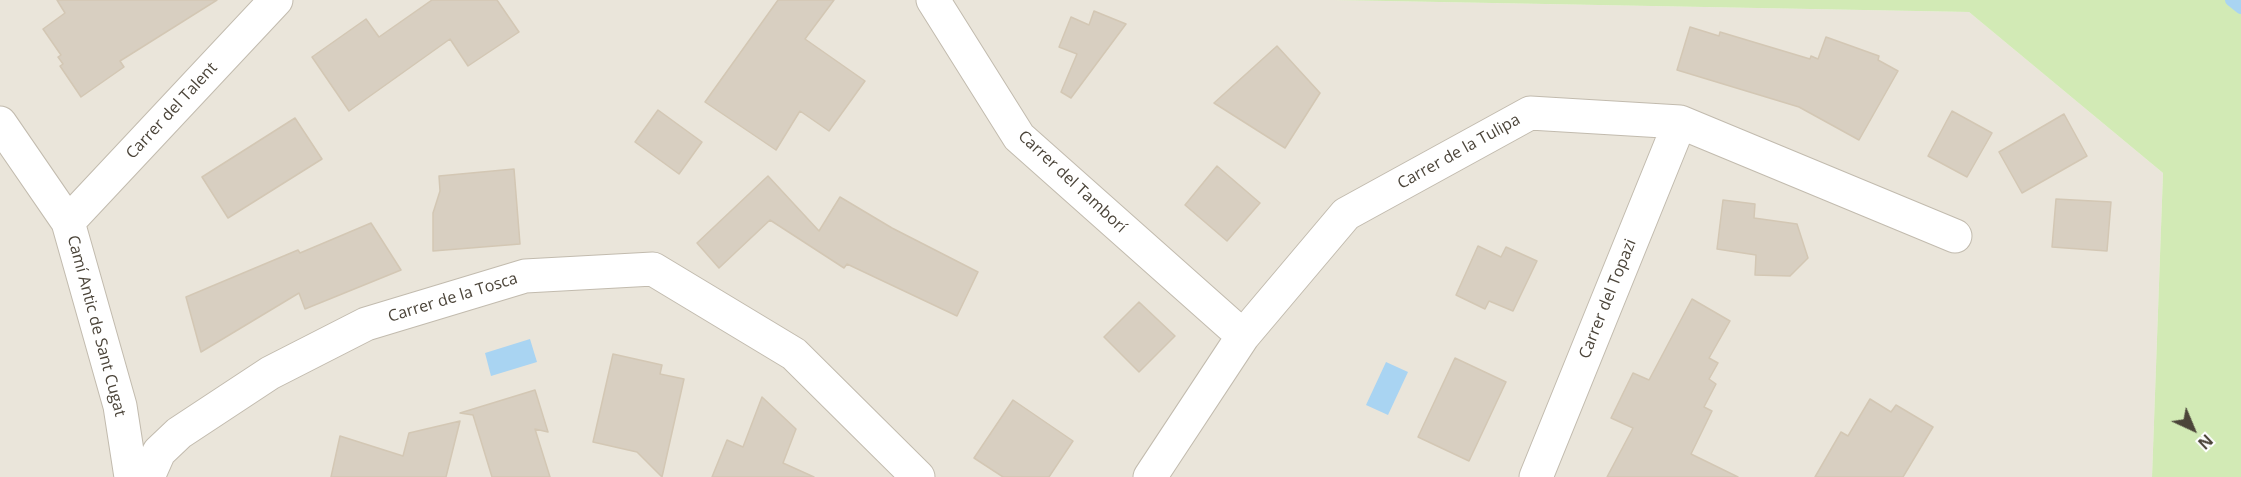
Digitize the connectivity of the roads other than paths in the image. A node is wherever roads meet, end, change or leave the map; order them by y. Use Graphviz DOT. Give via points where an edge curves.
graph roads {
  1 [pos="276,0"];
  2 [pos="933,0"];
  3 [pos="1680,122"];
  4 [pos="0,123"];
  5 [pos="68,222"];
  6 [pos="1955,236"];
  7 [pos="1243,336"];
  8 [pos="131,477"];
  9 [pos="148,477"];
  10 [pos="918,477"];
  11 [pos="1150,477"];
  12 [pos="1536,477"];
  1 -- 5 [label="street, Carrer del Talent"];
  2 -- 7 [label="street, Carrer del Tamborí" via="1019,137"];
  3 -- 6 [label="street, Carrer de la Tulipa"];
  3 -- 7 [label="street, Carrer de la Tulipa" via="1530,112 1346,214"];
  3 -- 12 [label="street, Carrer del Topazi"];
  4 -- 5 [label="street, Camí Antic de Sant Cugat"];
  5 -- 8 [label="street, Camí Antic de Sant Cugat" via="120,406"];
  7 -- 11 [label="street, Carrer de la Tulipa"];
  9 -- 10 [label="street, Carrer de la Tosca" via="159,452 179,433 270,373 366,324 525,276 653,269 795,354"];
}
